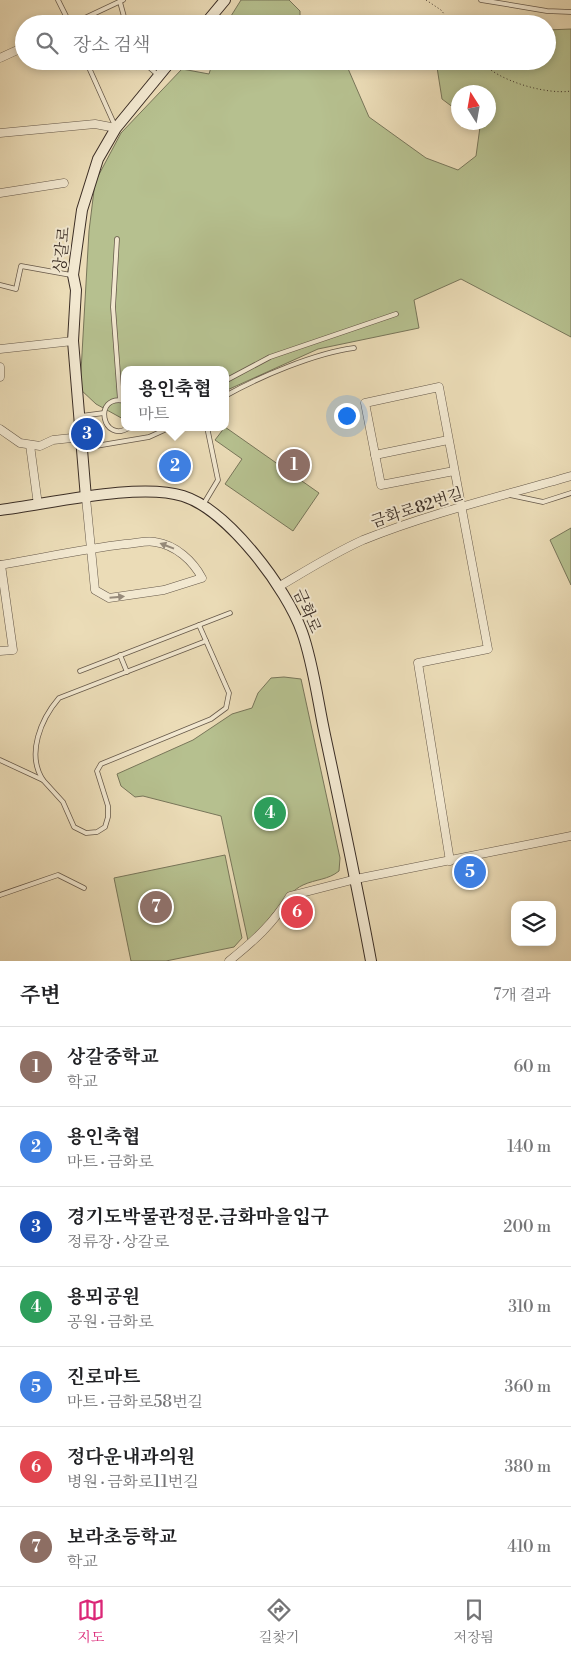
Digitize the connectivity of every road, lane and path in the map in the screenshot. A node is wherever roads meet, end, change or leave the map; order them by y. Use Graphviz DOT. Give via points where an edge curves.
graph roads {
  1 [pos="58,0"];
  2 [pos="230,0"];
  3 [pos="426,0"];
  4 [pos="481,0"];
  5 [pos="121,1"];
  6 [pos="222,4"];
  7 [pos="571,12"];
  8 [pos="66,15"];
  9 [pos="91,15"];
  10 [pos="124,15"];
  11 [pos="213,15"];
  12 [pos="445,15"];
  13 [pos="15,51"];
  14 [pos="0,58"];
  15 [pos="90,70"];
  16 [pos="152,70"];
  17 [pos="163,70"];
  18 [pos="489,70"];
  19 [pos="158,75"];
  20 [pos="571,91"];
  21 [pos="116,128"];
  22 [pos="0,134"];
  23 [pos="64,184"];
  24 [pos="0,193"];
  25 [pos="117,239"];
  26 [pos="72,275"];
  27 [pos="0,286"];
  28 [pos="396,314"];
  29 [pos="73,341"];
  30 [pos="354,348"];
  31 [pos="0,349"];
  32 [pos="0,366"];
  33 [pos="0,378"];
  34 [pos="229,379"];
  35 [pos="121,390"];
  36 [pos="229,394"];
  37 [pos="121,400"];
  38 [pos="104,414"];
  39 [pos="79,416"];
  40 [pos="0,429"];
  41 [pos="121,431"];
  42 [pos="162,431"];
  43 [pos="209,431"];
  44 [pos="81,437"];
  45 [pos="448,440"];
  46 [pos="30,445"];
  47 [pos="82,448"];
  48 [pos="375,455"];
  49 [pos="454,470"];
  50 [pos="571,476"];
  51 [pos="571,492"];
  52 [pos="508,494"];
  53 [pos="86,498"];
  54 [pos="38,505"];
  55 [pos="203,505"];
  56 [pos="461,508"];
  57 [pos="0,510"];
  58 [pos="90,548"];
  59 [pos="1,565"];
  60 [pos="280,586"];
  61 [pos="230,613"];
  62 [pos="199,624"];
  63 [pos="206,641"];
  64 [pos="0,651"];
  65 [pos="120,655"];
  66 [pos="80,670"];
  67 [pos="126,672"];
  68 [pos="0,760"];
  69 [pos="43,780"];
  70 [pos="571,836"];
  71 [pos="450,861"];
  72 [pos="356,879"];
  73 [pos="84,888"];
  74 [pos="0,895"];
  75 [pos="229,961"];
  76 [pos="371,961"];
  1 -- 8 [label="lane"];
  2 -- 6 [label="street"];
  3 -- 12 [label="path"];
  4 -- 7 [label="lane"];
  5 -- 9 [label="lane"];
  5 -- 10 [label="lane"];
  6 -- 11 [label="street"];
  13 -- 14 [label="street"];
  15 -- 21 [label="lane"];
  16 -- 19 [label="lane"];
  17 -- 19 [label="street, 상갈로"];
  18 -- 20 [label="path" via="512,82"];
  19 -- 21 [label="street, 상갈로"];
  21 -- 22 [label="street" via="95,124"];
  21 -- 26 [label="street, 상갈로" via="88,186"];
  23 -- 24 [label="street"];
  25 -- 35 [label="lane" via="113,307"];
  26 -- 27 [label="lane" via="21,266 16,289"];
  26 -- 29 [label="street, 상갈로" via="76,290"];
  28 -- 34 [label="lane" via="270,357"];
  29 -- 31 [label="street"];
  29 -- 39 [label="street, 상갈로"];
  30 -- 36 [label="lane" via="312,359"];
  32 -- 33 [label="street"];
  37 -- 38 [label="lane" via="109,404"];
  38 -- 39 [label="lane"];
  38 -- 41 [label="lane" via="106,424"];
  39 -- 44 [label="street, 상갈로"];
  40 -- 46 [label="street" via="20,444"];
  42 -- 47 [label="lane" via="149,437"];
  43 -- 55 [label="lane" via="218,480"];
  44 -- 46 [label="street" via="54,440 40,446"];
  44 -- 47 [label="street, 상갈로"];
  45 -- 48 [label="street"];
  45 -- 48 [label="street" via="439,387 365,403"];
  45 -- 49 [label="street"];
  46 -- 54 [label="street"];
  47 -- 53 [label="street, 상갈로"];
  48 -- 49 [label="street" via="381,485"];
  49 -- 56 [label="street"];
  50 -- 52 [label="street, 금화로82번길"];
  51 -- 52 [label="lane" via="543,502"];
  52 -- 56 [label="street, 금화로82번길"];
  53 -- 54 [label="street, 금화로"];
  53 -- 55 [label="street, 금화로" via="166,492"];
  53 -- 58 [label="street"];
  54 -- 57 [label="street, 금화로"];
  55 -- 60 [label="street, 금화로" via="232,528"];
  56 -- 60 [label="street, 금화로82번길" via="364,540 328,556"];
  56 -- 71 [label="street" via="488,649 418,663"];
  58 -- 58 [label="street, one-way" via="95,590 109,598 164,590 202,578 186,557 155,541"];
  58 -- 59 [label="street"];
  59 -- 64 [label="street" via="13,650"];
  60 -- 72 [label="street, 금화로" via="303,633"];
  61 -- 62 [label="lane"];
  62 -- 63 [label="lane"];
  62 -- 65 [label="lane"];
  63 -- 67 [label="lane"];
  63 -- 69 [label="lane" via="229,693 226,708 211,719 101,764 97,771 108,806 105,827 86,833 74,827 62,802"];
  65 -- 66 [label="lane"];
  65 -- 67 [label="lane"];
  67 -- 69 [label="lane" via="59,698 49,710 36,746"];
  68 -- 69 [label="lane"];
  70 -- 71 [label="street"];
  71 -- 72 [label="street"];
  72 -- 75 [label="street" via="290,896 272,922"];
  72 -- 76 [label="street, 금화로"];
  73 -- 74 [label="lane" via="58,875"];
}
